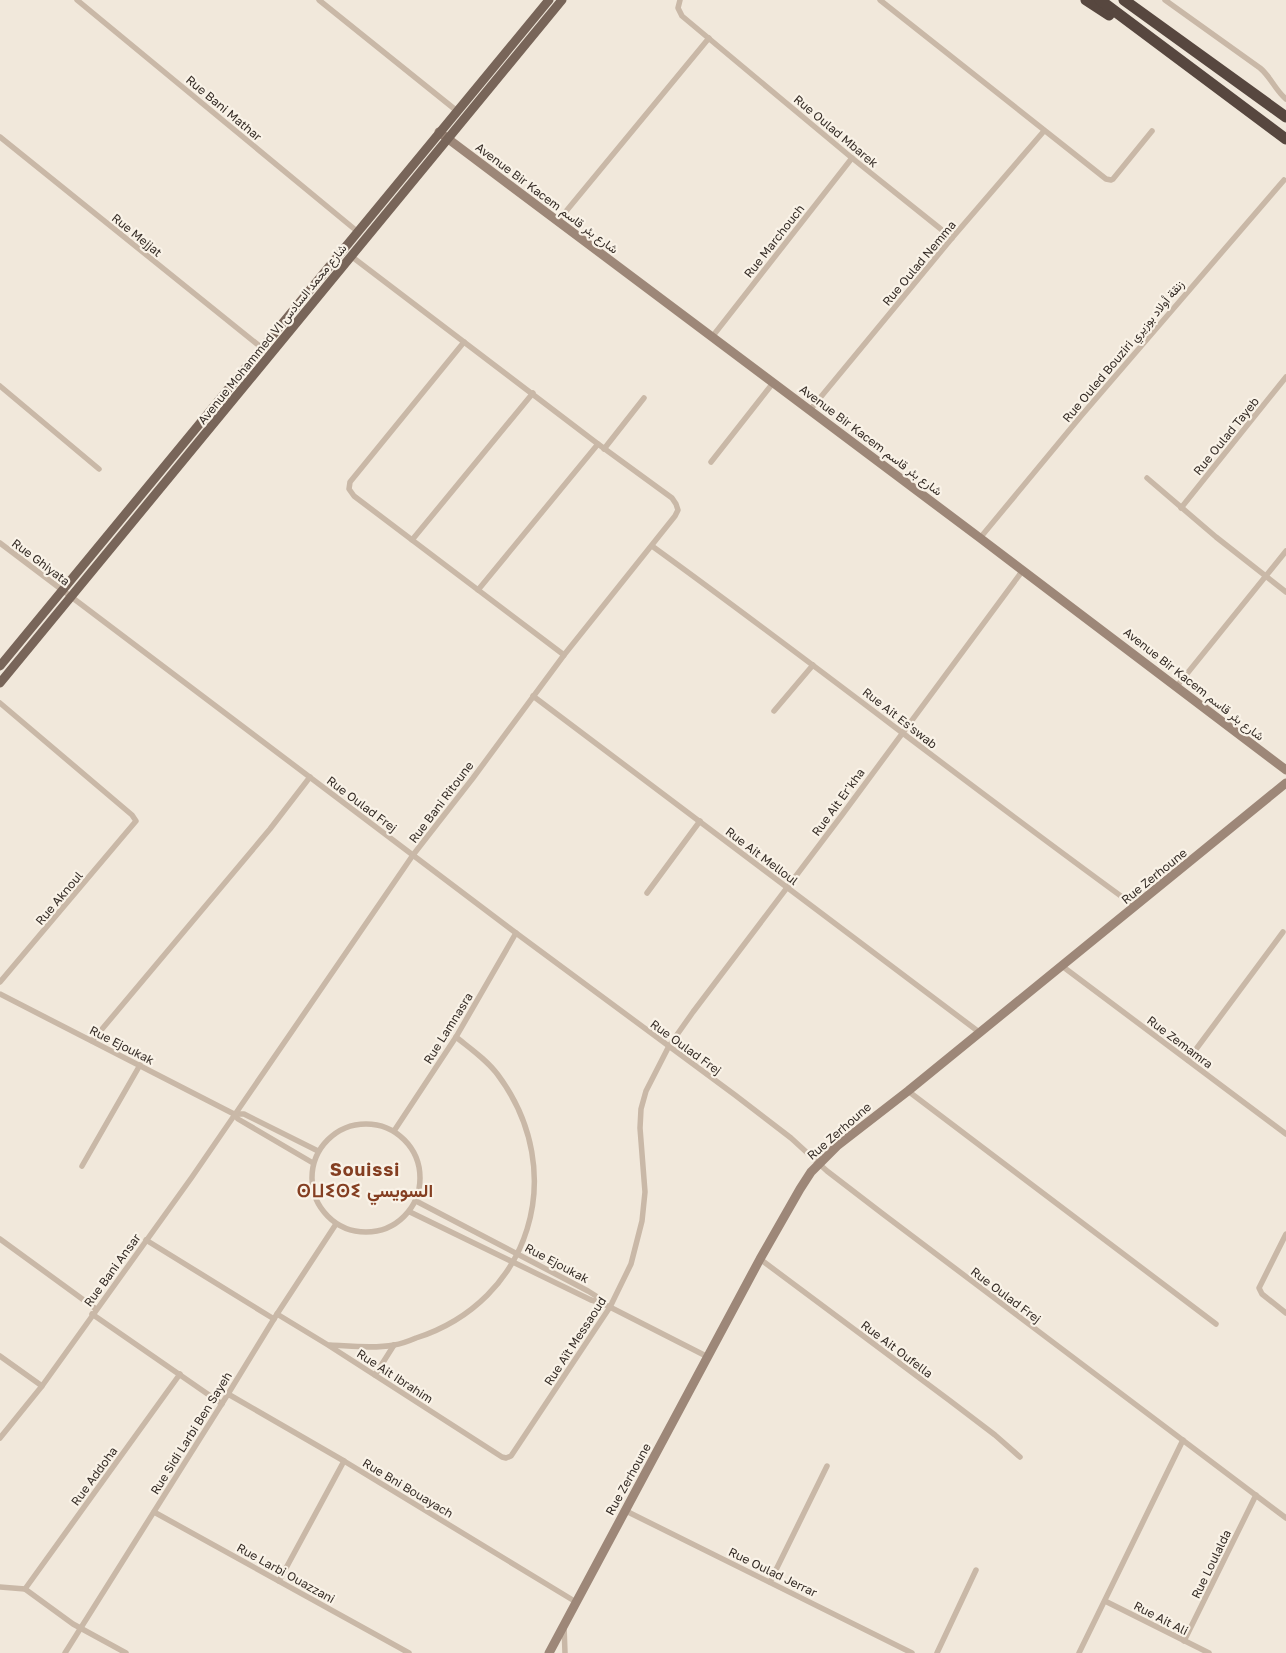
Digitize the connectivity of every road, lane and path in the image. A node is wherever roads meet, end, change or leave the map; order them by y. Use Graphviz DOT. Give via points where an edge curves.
graph roads {
  1 [pos="77,0"];
  2 [pos="319,0"];
  3 [pos="549,0"];
  4 [pos="562,0"];
  5 [pos="680,0"];
  6 [pos="880,0"];
  7 [pos="1086,0"];
  8 [pos="1100,0"];
  9 [pos="1124,0"];
  10 [pos="1164,0"];
  11 [pos="709,38"];
  12 [pos="1162,46"];
  13 [pos="1286,99"];
  14 [pos="457,110"];
  15 [pos="1286,117"];
  16 [pos="1044,131"];
  17 [pos="1152,131"];
  18 [pos="439,132"];
  19 [pos="0,137"];
  20 [pos="448,139"];
  21 [pos="1286,139"];
  22 [pos="852,158"];
  23 [pos="1284,180"];
  24 [pos="558,221"];
  25 [pos="358,232"];
  26 [pos="952,238"];
  27 [pos="351,256"];
  28 [pos="712,337"];
  29 [pos="464,342"];
  30 [pos="262,348"];
  31 [pos="1286,377"];
  32 [pos="773,383"];
  33 [pos="0,386"];
  34 [pos="532,393"];
  35 [pos="644,398"];
  36 [pos="810,410"];
  37 [pos="598,444"];
  38 [pos="604,449"];
  39 [pos="711,462"];
  40 [pos="99,469"];
  41 [pos="1147,478"];
  42 [pos="1181,508"];
  43 [pos="980,538"];
  44 [pos="412,540"];
  45 [pos="0,543"];
  46 [pos="652,546"];
  47 [pos="1286,551"];
  48 [pos="1023,570"];
  49 [pos="1265,577"];
  50 [pos="478,590"];
  51 [pos="62,591"];
  52 [pos="1286,592"];
  53 [pos="71,597"];
  54 [pos="564,655"];
  55 [pos="813,665"];
  56 [pos="0,666"];
  57 [pos="0,683"];
  58 [pos="1177,686"];
  59 [pos="533,696"];
  60 [pos="0,703"];
  61 [pos="774,711"];
  62 [pos="902,732"];
  63 [pos="1286,770"];
  64 [pos="310,778"];
  65 [pos="1286,784"];
  66 [pos="700,821"];
  67 [pos="413,856"];
  68 [pos="787,887"];
  69 [pos="647,893"];
  70 [pos="1136,907"];
  71 [pos="1283,932"];
  72 [pos="516,933"];
  73 [pos="1062,966"];
  74 [pos="0,982"];
  75 [pos="0,994"];
  76 [pos="979,1032"];
  77 [pos="456,1037"];
  78 [pos="92,1041"];
  79 [pos="669,1046"];
  80 [pos="1188,1060"];
  81 [pos="140,1065"];
  82 [pos="908,1091"];
  83 [pos="235,1112"];
  84 [pos="394,1131"];
  85 [pos="1286,1134"];
  86 [pos="318,1151"];
  87 [pos="313,1163"];
  88 [pos="818,1163"];
  89 [pos="82,1166"];
  90 [pos="416,1201"];
  91 [pos="410,1212"];
  92 [pos="336,1224"];
  93 [pos="1286,1234"];
  94 [pos="0,1239"];
  95 [pos="146,1240"];
  96 [pos="518,1253"];
  97 [pos="760,1259"];
  98 [pos="512,1262"];
  99 [pos="602,1303"];
  100 [pos="610,1307"];
  101 [pos="94,1311"];
  102 [pos="1286,1313"];
  103 [pos="275,1317"];
  104 [pos="1216,1324"];
  105 [pos="328,1345"];
  106 [pos="394,1345"];
  107 [pos="0,1356"];
  108 [pos="708,1357"];
  109 [pos="180,1374"];
  110 [pos="374,1375"];
  111 [pos="42,1386"];
  112 [pos="228,1394"];
  113 [pos="222,1404"];
  114 [pos="0,1438"];
  115 [pos="1183,1440"];
  116 [pos="502,1457"];
  117 [pos="1020,1457"];
  118 [pos="344,1461"];
  119 [pos="827,1466"];
  120 [pos="1256,1495"];
  121 [pos="624,1510"];
  122 [pos="154,1512"];
  123 [pos="1286,1518"];
  124 [pos="976,1570"];
  125 [pos="279,1581"];
  126 [pos="770,1582"];
  127 [pos="0,1587"];
  128 [pos="25,1589"];
  129 [pos="1105,1601"];
  130 [pos="576,1602"];
  131 [pos="564,1624"];
  132 [pos="80,1628"];
  133 [pos="1184,1641"];
  134 [pos="65,1653"];
  135 [pos="126,1653"];
  136 [pos="409,1653"];
  137 [pos="549,1653"];
  138 [pos="565,1653"];
  139 [pos="912,1653"];
  140 [pos="937,1653"];
  141 [pos="1079,1653"];
  142 [pos="1209,1653"];
  1 -- 25 [label="street, Rue Bani Mathar"];
  2 -- 14 [label="street"];
  3 -- 14 [label="main road, Avenue Mohammed VI شارع محمد السادس"];
  4 -- 20 [label="main road, Avenue Mohammed VI شارع محمد السادس"];
  5 -- 11 [label="street, Rue Oulad Mbarek" via="678,8 682,16"];
  6 -- 16 [label="street"];
  7 -- 12 [label="highway" via="1143,40"];
  8 -- 12 [label="highway"];
  9 -- 15 [label="highway"];
  10 -- 13 [label="street" via="1260,68"];
  11 -- 22 [label="street, Rue Oulad Mbarek"];
  11 -- 24 [label="street"];
  12 -- 21 [label="highway"];
  14 -- 18 [label="main road, Avenue Mohammed VI شارع محمد السادس"];
  16 -- 17 [label="street" via="1111,180"];
  16 -- 26 [label="street, Rue Oulad Nemma"];
  18 -- 20 [label="street, Avenue Bir Kacem شارع بئر قاسم"];
  18 -- 25 [label="main road, Avenue Mohammed VI شارع محمد السادس"];
  19 -- 30 [label="street, Rue Mejjat"];
  20 -- 24 [label="street, Avenue Bir Kacem شارع بئر قاسم"];
  20 -- 27 [label="main road, Avenue Mohammed VI شارع محمد السادس"];
  22 -- 26 [label="street, Rue Oulad Mbarek"];
  22 -- 28 [label="street, Rue Marchouch"];
  23 -- 43 [label="street, Rue Ouled Bouziri زنقة أولاد بوزيري"];
  24 -- 28 [label="street, Avenue Bir Kacem شارع بئر قاسم"];
  25 -- 30 [label="main road, Avenue Mohammed VI شارع محمد السادس"];
  26 -- 36 [label="street, Rue Oulad Nemma"];
  27 -- 29 [label="street"];
  27 -- 53 [label="main road, Avenue Mohammed VI شارع محمد السادس"];
  28 -- 32 [label="street, Avenue Bir Kacem شارع بئر قاسم"];
  29 -- 34 [label="street"];
  29 -- 44 [label="street" via="350,482 350,492 354,496"];
  30 -- 51 [label="main road, Avenue Mohammed VI شارع محمد السادس"];
  31 -- 42 [label="street, Rue Oulad Tayeb"];
  32 -- 36 [label="street, Avenue Bir Kacem شارع بئر قاسم"];
  32 -- 39 [label="street"];
  33 -- 40 [label="street"];
  34 -- 37 [label="street"];
  34 -- 44 [label="street"];
  35 -- 38 [label="street"];
  36 -- 43 [label="street, Avenue Bir Kacem شارع بئر قاسم"];
  37 -- 38 [label="street"];
  37 -- 50 [label="street"];
  38 -- 46 [label="street, Rue Bani Ritoune" via="676,504 675,516"];
  41 -- 42 [label="street"];
  42 -- 49 [label="street"];
  43 -- 48 [label="street, Avenue Bir Kacem شارع بئر قاسم"];
  44 -- 50 [label="street"];
  45 -- 51 [label="street, Rue Ghiyata"];
  46 -- 54 [label="street, Rue Bani Ritoune"];
  46 -- 55 [label="street, Rue Ait Es'swab"];
  47 -- 49 [label="street"];
  48 -- 58 [label="street, Avenue Bir Kacem شارع بئر قاسم"];
  48 -- 62 [label="street, Rue Ait Er'kha"];
  49 -- 52 [label="street"];
  49 -- 58 [label="street"];
  50 -- 54 [label="street"];
  51 -- 53 [label="street, Rue Ghiyata"];
  51 -- 56 [label="main road, Avenue Mohammed VI شارع محمد السادس"];
  53 -- 57 [label="main road, Avenue Mohammed VI شارع محمد السادس"];
  53 -- 64 [label="street, Rue Oulad Frej"];
  54 -- 59 [label="street, Rue Bani Ritoune"];
  55 -- 61 [label="street"];
  55 -- 62 [label="street, Rue Ait Es'swab"];
  58 -- 63 [label="street, Avenue Bir Kacem شارع بئر قاسم"];
  59 -- 66 [label="street, Rue Ait Melloul"];
  59 -- 67 [label="street, Rue Bani Ritoune"];
  60 -- 74 [label="street, Rue Aknoul" via="136,821"];
  62 -- 68 [label="street, Rue Ait Er'kha"];
  62 -- 70 [label="street, Rue Ait Es'swab"];
  64 -- 67 [label="street, Rue Oulad Frej"];
  64 -- 78 [label="street"];
  65 -- 70 [label="street, Rue Zerhoune"];
  66 -- 68 [label="street, Rue Ait Melloul"];
  66 -- 69 [label="street"];
  67 -- 72 [label="street, Rue Oulad Frej"];
  67 -- 83 [label="street, Rue Bani Ritoune"];
  68 -- 76 [label="street, Rue Ait Melloul"];
  68 -- 79 [label="street, Rue Ait Er'kha"];
  70 -- 73 [label="street, Rue Zerhoune"];
  71 -- 80 [label="street"];
  72 -- 77 [label="street, Rue Lamnasra"];
  72 -- 79 [label="street, Rue Oulad Frej"];
  73 -- 76 [label="street, Rue Zerhoune"];
  73 -- 80 [label="street, Rue Zemamra"];
  75 -- 78 [label="street, Rue Ejoukak"];
  76 -- 82 [label="street, Rue Zerhoune"];
  77 -- 84 [label="street, Rue Lamnasra"];
  77 -- 96 [label="street" via="498,1074 521,1115 529,1137 535,1167 535,1191"];
  78 -- 81 [label="street, Rue Ejoukak"];
  79 -- 88 [label="street, Rue Oulad Frej" via="791,1138"];
  79 -- 100 [label="street, Rue Aït Messaoud" via="646,1091 641,1109 645,1192 642,1221 630,1264"];
  80 -- 85 [label="street, Rue Zemamra"];
  81 -- 83 [label="street, Rue Ejoukak"];
  81 -- 89 [label="street"];
  82 -- 88 [label="street, Rue Zerhoune"];
  82 -- 104 [label="street"];
  83 -- 86 [label="street, Rue Ejoukak"];
  83 -- 87 [label="street, Rue Ejoukak" via="238,1119"];
  83 -- 95 [label="street, Rue Bani Ansar"];
  84 -- 86 [label="street" via="363,1123 330,1137"];
  84 -- 90 [label="street" via="412,1148 419,1166 420,1186"];
  86 -- 87 [label="street"];
  87 -- 92 [label="street" via="313,1192 319,1206"];
  88 -- 97 [label="street, Rue Zerhoune"];
  88 -- 115 [label="street, Rue Oulad Frej"];
  90 -- 91 [label="street"];
  90 -- 96 [label="street, Rue Ejoukak"];
  91 -- 92 [label="street" via="397,1224 368,1233"];
  91 -- 98 [label="street, Rue Ejoukak"];
  92 -- 103 [label="street, Rue Sidi Larbi Ben Sayeh"];
  93 -- 102 [label="street" via="1259,1288"];
  94 -- 101 [label="street"];
  95 -- 101 [label="street, Rue Bani Ansar"];
  95 -- 103 [label="street, Rue Ait Ibrahim"];
  96 -- 98 [label="street"];
  96 -- 99 [label="street, Rue Ejoukak" via="588,1291"];
  97 -- 108 [label="street, Rue Zerhoune"];
  97 -- 117 [label="street, Rue Ait Oufella"];
  98 -- 99 [label="street, Rue Ejoukak"];
  98 -- 106 [label="street" via="484,1299 468,1313 435,1332"];
  99 -- 100 [label="street"];
  100 -- 108 [label="street"];
  100 -- 116 [label="street, Rue Aït Messaoud" via="511,1456"];
  101 -- 109 [label="street"];
  101 -- 111 [label="street, Rue Bani Ansar"];
  103 -- 105 [label="street, Rue Ait Ibrahim"];
  103 -- 112 [label="street, Rue Sidi Larbi Ben Sayeh"];
  105 -- 106 [label="street"];
  105 -- 110 [label="street, Rue Ait Ibrahim"];
  106 -- 110 [label="street"];
  107 -- 111 [label="street"];
  108 -- 121 [label="street, Rue Zerhoune"];
  109 -- 113 [label="street"];
  109 -- 128 [label="street, Rue Addoha"];
  110 -- 116 [label="street, Rue Ait Ibrahim"];
  111 -- 114 [label="street, Rue Bani Ansar"];
  112 -- 113 [label="street, Rue Sidi Larbi Ben Sayeh"];
  112 -- 118 [label="street, Rue Bni Bouayach"];
  113 -- 122 [label="street, Rue Sidi Larbi Ben Sayeh"];
  115 -- 120 [label="street, Rue Oulad Frej"];
  115 -- 129 [label="street"];
  118 -- 125 [label="street"];
  118 -- 130 [label="street, Rue Bni Bouayach"];
  119 -- 126 [label="street"];
  120 -- 123 [label="street, Rue Oulad Frej"];
  120 -- 133 [label="street, Rue Loulalda"];
  121 -- 126 [label="street, Rue Oulad Jerrar"];
  121 -- 130 [label="street, Rue Zerhoune"];
  122 -- 125 [label="street, Rue Larbi Ouazzani"];
  122 -- 132 [label="street, Rue Sidi Larbi Ben Sayeh"];
  124 -- 140 [label="street"];
  125 -- 136 [label="street, Rue Larbi Ouazzani"];
  126 -- 139 [label="street, Rue Oulad Jerrar"];
  127 -- 128 [label="street"];
  128 -- 132 [label="street"];
  129 -- 133 [label="street, Rue Ait Ali"];
  129 -- 141 [label="street"];
  130 -- 131 [label="street, Rue Zerhoune"];
  131 -- 137 [label="street, Rue Zerhoune"];
  131 -- 138 [label="street"];
  132 -- 134 [label="street, Rue Sidi Larbi Ben Sayeh"];
  132 -- 135 [label="street"];
  133 -- 142 [label="street, Rue Ait Ali"];
}
